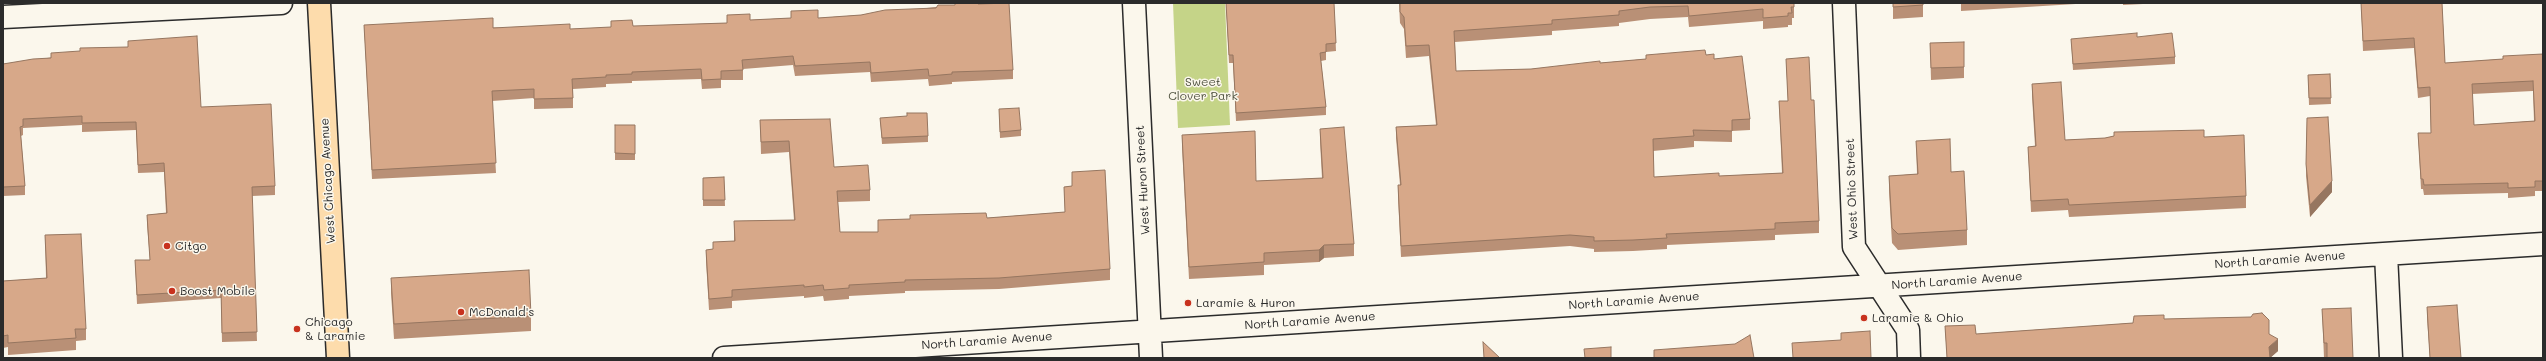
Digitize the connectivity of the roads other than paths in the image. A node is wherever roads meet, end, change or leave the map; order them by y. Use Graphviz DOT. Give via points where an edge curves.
graph roads {
  1 [pos="281,3"];
  2 [pos="319,3"];
  3 [pos="1134,3"];
  4 [pos="1844,3"];
  5 [pos="3,17"];
  6 [pos="2543,244"];
  7 [pos="2386,254"];
  8 [pos="1879,286"];
  9 [pos="1150,331"];
  10 [pos="338,358"];
  11 [pos="724,358"];
  12 [pos="1151,358"];
  13 [pos="1910,358"];
  14 [pos="2391,358"];
  1 -- 5 [label="street"];
  2 -- 10 [label="main road, West Chicago Avenue"];
  3 -- 9 [label="street, West Huron Street"];
  4 -- 8 [label="street, West Ohio Street" via="1854,247"];
  6 -- 7 [label="street, North Laramie Avenue"];
  7 -- 8 [label="street, North Laramie Avenue"];
  7 -- 14 [label="street"];
  8 -- 9 [label="street, North Laramie Avenue"];
  8 -- 13 [label="street, West Ohio Street" via="1908,330"];
  9 -- 11 [label="street, North Laramie Avenue"];
  9 -- 12 [label="street, West Huron Street"];
}
